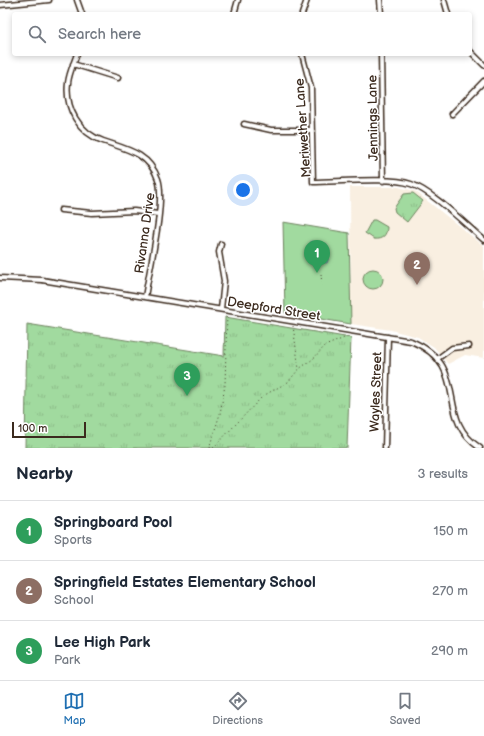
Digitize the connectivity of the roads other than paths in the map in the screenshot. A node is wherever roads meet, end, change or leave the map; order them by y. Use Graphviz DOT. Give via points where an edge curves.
graph roads {
  1 [pos="49,0"];
  2 [pos="77,0"];
  3 [pos="238,0"];
  4 [pos="307,0"];
  5 [pos="380,0"];
  6 [pos="444,0"];
  7 [pos="0,4"];
  8 [pos="81,12"];
  9 [pos="235,12"];
  10 [pos="303,12"];
  11 [pos="381,12"];
  12 [pos="447,12"];
  13 [pos="472,52"];
  14 [pos="75,56"];
  15 [pos="303,56"];
  16 [pos="381,56"];
  17 [pos="73,64"];
  18 [pos="484,65"];
  19 [pos="118,78"];
  20 [pos="484,81"];
  21 [pos="452,114"];
  22 [pos="244,124"];
  23 [pos="312,130"];
  24 [pos="383,181"];
  25 [pos="62,210"];
  26 [pos="158,214"];
  27 [pos="484,240"];
  28 [pos="221,244"];
  29 [pos="0,278"];
  30 [pos="145,297"];
  31 [pos="221,309"];
  32 [pos="388,336"];
  33 [pos="469,346"];
  34 [pos="437,359"];
  35 [pos="385,448"];
  36 [pos="480,448"];
  1 -- 7 [label="street"];
  2 -- 8 [label="street"];
  3 -- 9 [label="street"];
  4 -- 10 [label="street"];
  5 -- 11 [label="street"];
  6 -- 12 [label="street"];
  13 -- 18 [label="street"];
  14 -- 17 [label="street, Rivanna Drive"];
  15 -- 23 [label="street, Meriwether Lane" via="311,88"];
  16 -- 24 [label="street, Jennings Lane"];
  17 -- 19 [label="street"];
  17 -- 26 [label="street, Rivanna Drive" via="67,91 74,116 92,136 132,150 149,163 160,187"];
  20 -- 21 [label="street"];
  22 -- 23 [label="street" via="271,130"];
  23 -- 24 [label="street, Meriwether Lane" via="313,182"];
  24 -- 27 [label="street, Meriwether Lane" via="403,182 418,187"];
  25 -- 26 [label="street"];
  26 -- 30 [label="street, Rivanna Drive"];
  28 -- 31 [label="street" via="219,259 224,281"];
  29 -- 30 [label="street, Deepford Street" via="42,280"];
  30 -- 31 [label="street, Deepford Street"];
  31 -- 32 [label="street, Deepford Street"];
  32 -- 34 [label="street, Deepford Street" via="416,343"];
  32 -- 35 [label="street, Wayles Street"];
  33 -- 34 [label="street" via="452,348"];
  34 -- 36 [label="street, Deepford Street" via="450,384 457,422 466,437"];
}
